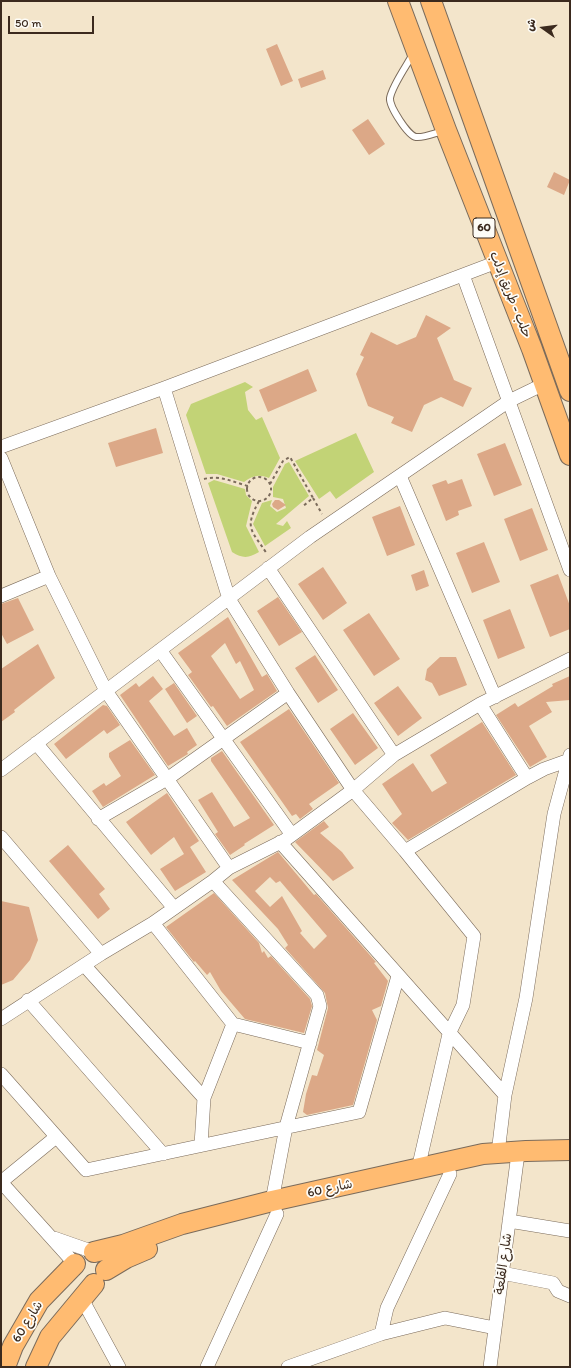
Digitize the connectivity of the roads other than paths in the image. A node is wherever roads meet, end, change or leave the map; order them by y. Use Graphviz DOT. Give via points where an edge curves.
graph roads {
  1 [pos="398,1"];
  2 [pos="431,1"];
  3 [pos="416,49"];
  4 [pos="446,130"];
  5 [pos="497,262"];
  6 [pos="463,275"];
  7 [pos="553,342"];
  8 [pos="532,349"];
  9 [pos="544,384"];
  10 [pos="164,388"];
  11 [pos="570,391"];
  12 [pos="509,401"];
  13 [pos="1,447"];
  14 [pos="570,455"];
  15 [pos="1,458"];
  16 [pos="400,476"];
  17 [pos="270,567"];
  18 [pos="570,570"];
  19 [pos="49,576"];
  20 [pos="1,596"];
  21 [pos="229,599"];
  22 [pos="160,650"];
  23 [pos="570,659"];
  24 [pos="106,691"];
  25 [pos="288,693"];
  26 [pos="495,697"];
  27 [pos="480,704"];
  28 [pos="225,738"];
  29 [pos="36,743"];
  30 [pos="394,755"];
  31 [pos="570,757"];
  32 [pos="1,770"];
  33 [pos="527,778"];
  34 [pos="167,779"];
  35 [pos="353,790"];
  36 [pos="98,819"];
  37 [pos="292,835"];
  38 [pos="1,837"];
  39 [pos="280,842"];
  40 [pos="405,851"];
  41 [pos="229,868"];
  42 [pos="213,881"];
  43 [pos="174,908"];
  44 [pos="154,923"];
  45 [pos="101,954"];
  46 [pos="84,965"];
  47 [pos="398,976"];
  48 [pos="28,1000"];
  49 [pos="1,1019"];
  50 [pos="233,1024"];
  51 [pos="449,1034"];
  52 [pos="310,1043"];
  53 [pos="1,1074"];
  54 [pos="505,1095"];
  55 [pos="204,1098"];
  56 [pos="286,1128"];
  57 [pos="56,1137"];
  58 [pos="201,1145"];
  59 [pos="570,1150"];
  60 [pos="498,1152"];
  61 [pos="163,1154"];
  62 [pos="570,1160"];
  63 [pos="517,1161"];
  64 [pos="418,1169"];
  65 [pos="450,1174"];
  66 [pos="1,1182"];
  67 [pos="274,1208"];
  68 [pos="509,1221"];
  69 [pos="570,1230"];
  70 [pos="53,1238"];
  71 [pos="94,1252"];
  72 [pos="75,1264"];
  73 [pos="502,1273"];
  74 [pos="94,1283"];
  75 [pos="570,1296"];
  76 [pos="495,1328"];
  77 [pos="381,1334"];
  78 [pos="6,1355"];
  79 [pos="36,1367"];
  80 [pos="118,1367"];
  81 [pos="207,1367"];
  82 [pos="288,1367"];
  83 [pos="490,1367"];
  1 -- 3 [label="main road, حلب - طريق إدلب / 60"];
  2 -- 7 [label="main road, حلب - طريق إدلب / 60"];
  3 -- 4 [label="main road, حلب - طريق إدلب / 60"];
  3 -- 4 [label="lane" via="391,95 391,106 413,136 420,137"];
  4 -- 5 [label="main road, حلب - طريق إدلب / 60"];
  5 -- 6 [label="street"];
  5 -- 8 [label="main road, حلب - طريق إدلب / 60"];
  6 -- 10 [label="street"];
  6 -- 12 [label="street"];
  7 -- 8 [label="main road"];
  7 -- 11 [label="main road, حلب - طريق إدلب / 60"];
  8 -- 9 [label="main road, حلب - طريق إدلب / 60"];
  9 -- 12 [label="street"];
  9 -- 14 [label="main road, حلب - طريق إدلب / 60"];
  10 -- 13 [label="street"];
  10 -- 21 [label="street"];
  12 -- 16 [label="street"];
  12 -- 18 [label="street"];
  15 -- 19 [label="street"];
  16 -- 17 [label="street"];
  16 -- 26 [label="street"];
  17 -- 21 [label="street"];
  17 -- 30 [label="street"];
  19 -- 20 [label="street"];
  19 -- 24 [label="street"];
  21 -- 22 [label="street"];
  21 -- 25 [label="street"];
  22 -- 24 [label="street"];
  22 -- 28 [label="street"];
  23 -- 26 [label="street"];
  24 -- 29 [label="street"];
  24 -- 34 [label="street"];
  25 -- 28 [label="street"];
  25 -- 35 [label="street"];
  26 -- 27 [label="street"];
  27 -- 30 [label="street"];
  27 -- 33 [label="street"];
  28 -- 34 [label="street"];
  28 -- 37 [label="street"];
  29 -- 32 [label="street"];
  29 -- 36 [label="street"];
  30 -- 35 [label="street"];
  31 -- 33 [label="street"];
  31 -- 54 [label="street" via="554,814 526,998"];
  33 -- 40 [label="street"];
  34 -- 36 [label="street"];
  34 -- 41 [label="street"];
  35 -- 37 [label="street"];
  35 -- 40 [label="street"];
  36 -- 43 [label="street"];
  37 -- 39 [label="street"];
  38 -- 45 [label="street"];
  39 -- 41 [label="street"];
  39 -- 47 [label="street"];
  40 -- 51 [label="street" via="474,936 463,1005"];
  41 -- 42 [label="street"];
  42 -- 43 [label="street"];
  42 -- 52 [label="street" via="317,995 320,1006"];
  43 -- 44 [label="street"];
  44 -- 45 [label="street"];
  44 -- 50 [label="street"];
  45 -- 46 [label="street"];
  46 -- 48 [label="street"];
  46 -- 55 [label="street"];
  47 -- 51 [label="street"];
  47 -- 56 [label="street" via="359,1112"];
  48 -- 49 [label="street"];
  48 -- 61 [label="street"];
  50 -- 52 [label="street"];
  50 -- 55 [label="street"];
  51 -- 54 [label="street"];
  51 -- 64 [label="street"];
  52 -- 56 [label="street"];
  53 -- 57 [label="street"];
  54 -- 60 [label="street"];
  55 -- 58 [label="street"];
  56 -- 58 [label="street"];
  56 -- 67 [label="street"];
  57 -- 61 [label="street" via="86,1170"];
  57 -- 66 [label="street"];
  58 -- 61 [label="street"];
  59 -- 60 [label="main road, شارع 60"];
  60 -- 64 [label="main road, شارع 60"];
  62 -- 63 [label="main road, شارع 60"];
  63 -- 65 [label="main road, شارع 60"];
  63 -- 68 [label="street, شارع القلعة"];
  64 -- 67 [label="main road, شارع 60"];
  65 -- 67 [label="main road, شارع 60"];
  65 -- 77 [label="street" via="387,1308"];
  66 -- 70 [label="street"];
  67 -- 71 [label="main road, شارع 60" via="182,1224 123,1245"];
  67 -- 74 [label="main road, شارع 60" via="166,1242 126,1258"];
  67 -- 81 [label="street"];
  68 -- 69 [label="street"];
  68 -- 73 [label="street, شارع القلعة"];
  70 -- 71 [label="street"];
  70 -- 72 [label="street"];
  71 -- 72 [label="main road" via="82,1254"];
  71 -- 74 [label="main road" via="104,1258"];
  72 -- 74 [label="main road" via="77,1277 87,1284"];
  72 -- 78 [label="main road, شارع 60" via="39,1301"];
  73 -- 75 [label="street" via="553,1283 558,1291"];
  73 -- 76 [label="street, شارع القلعة"];
  74 -- 79 [label="main road, شارع 60" via="50,1337"];
  74 -- 80 [label="street"];
  76 -- 77 [label="street" via="445,1318"];
  76 -- 83 [label="street, شارع القلعة"];
  77 -- 82 [label="street"];
}
